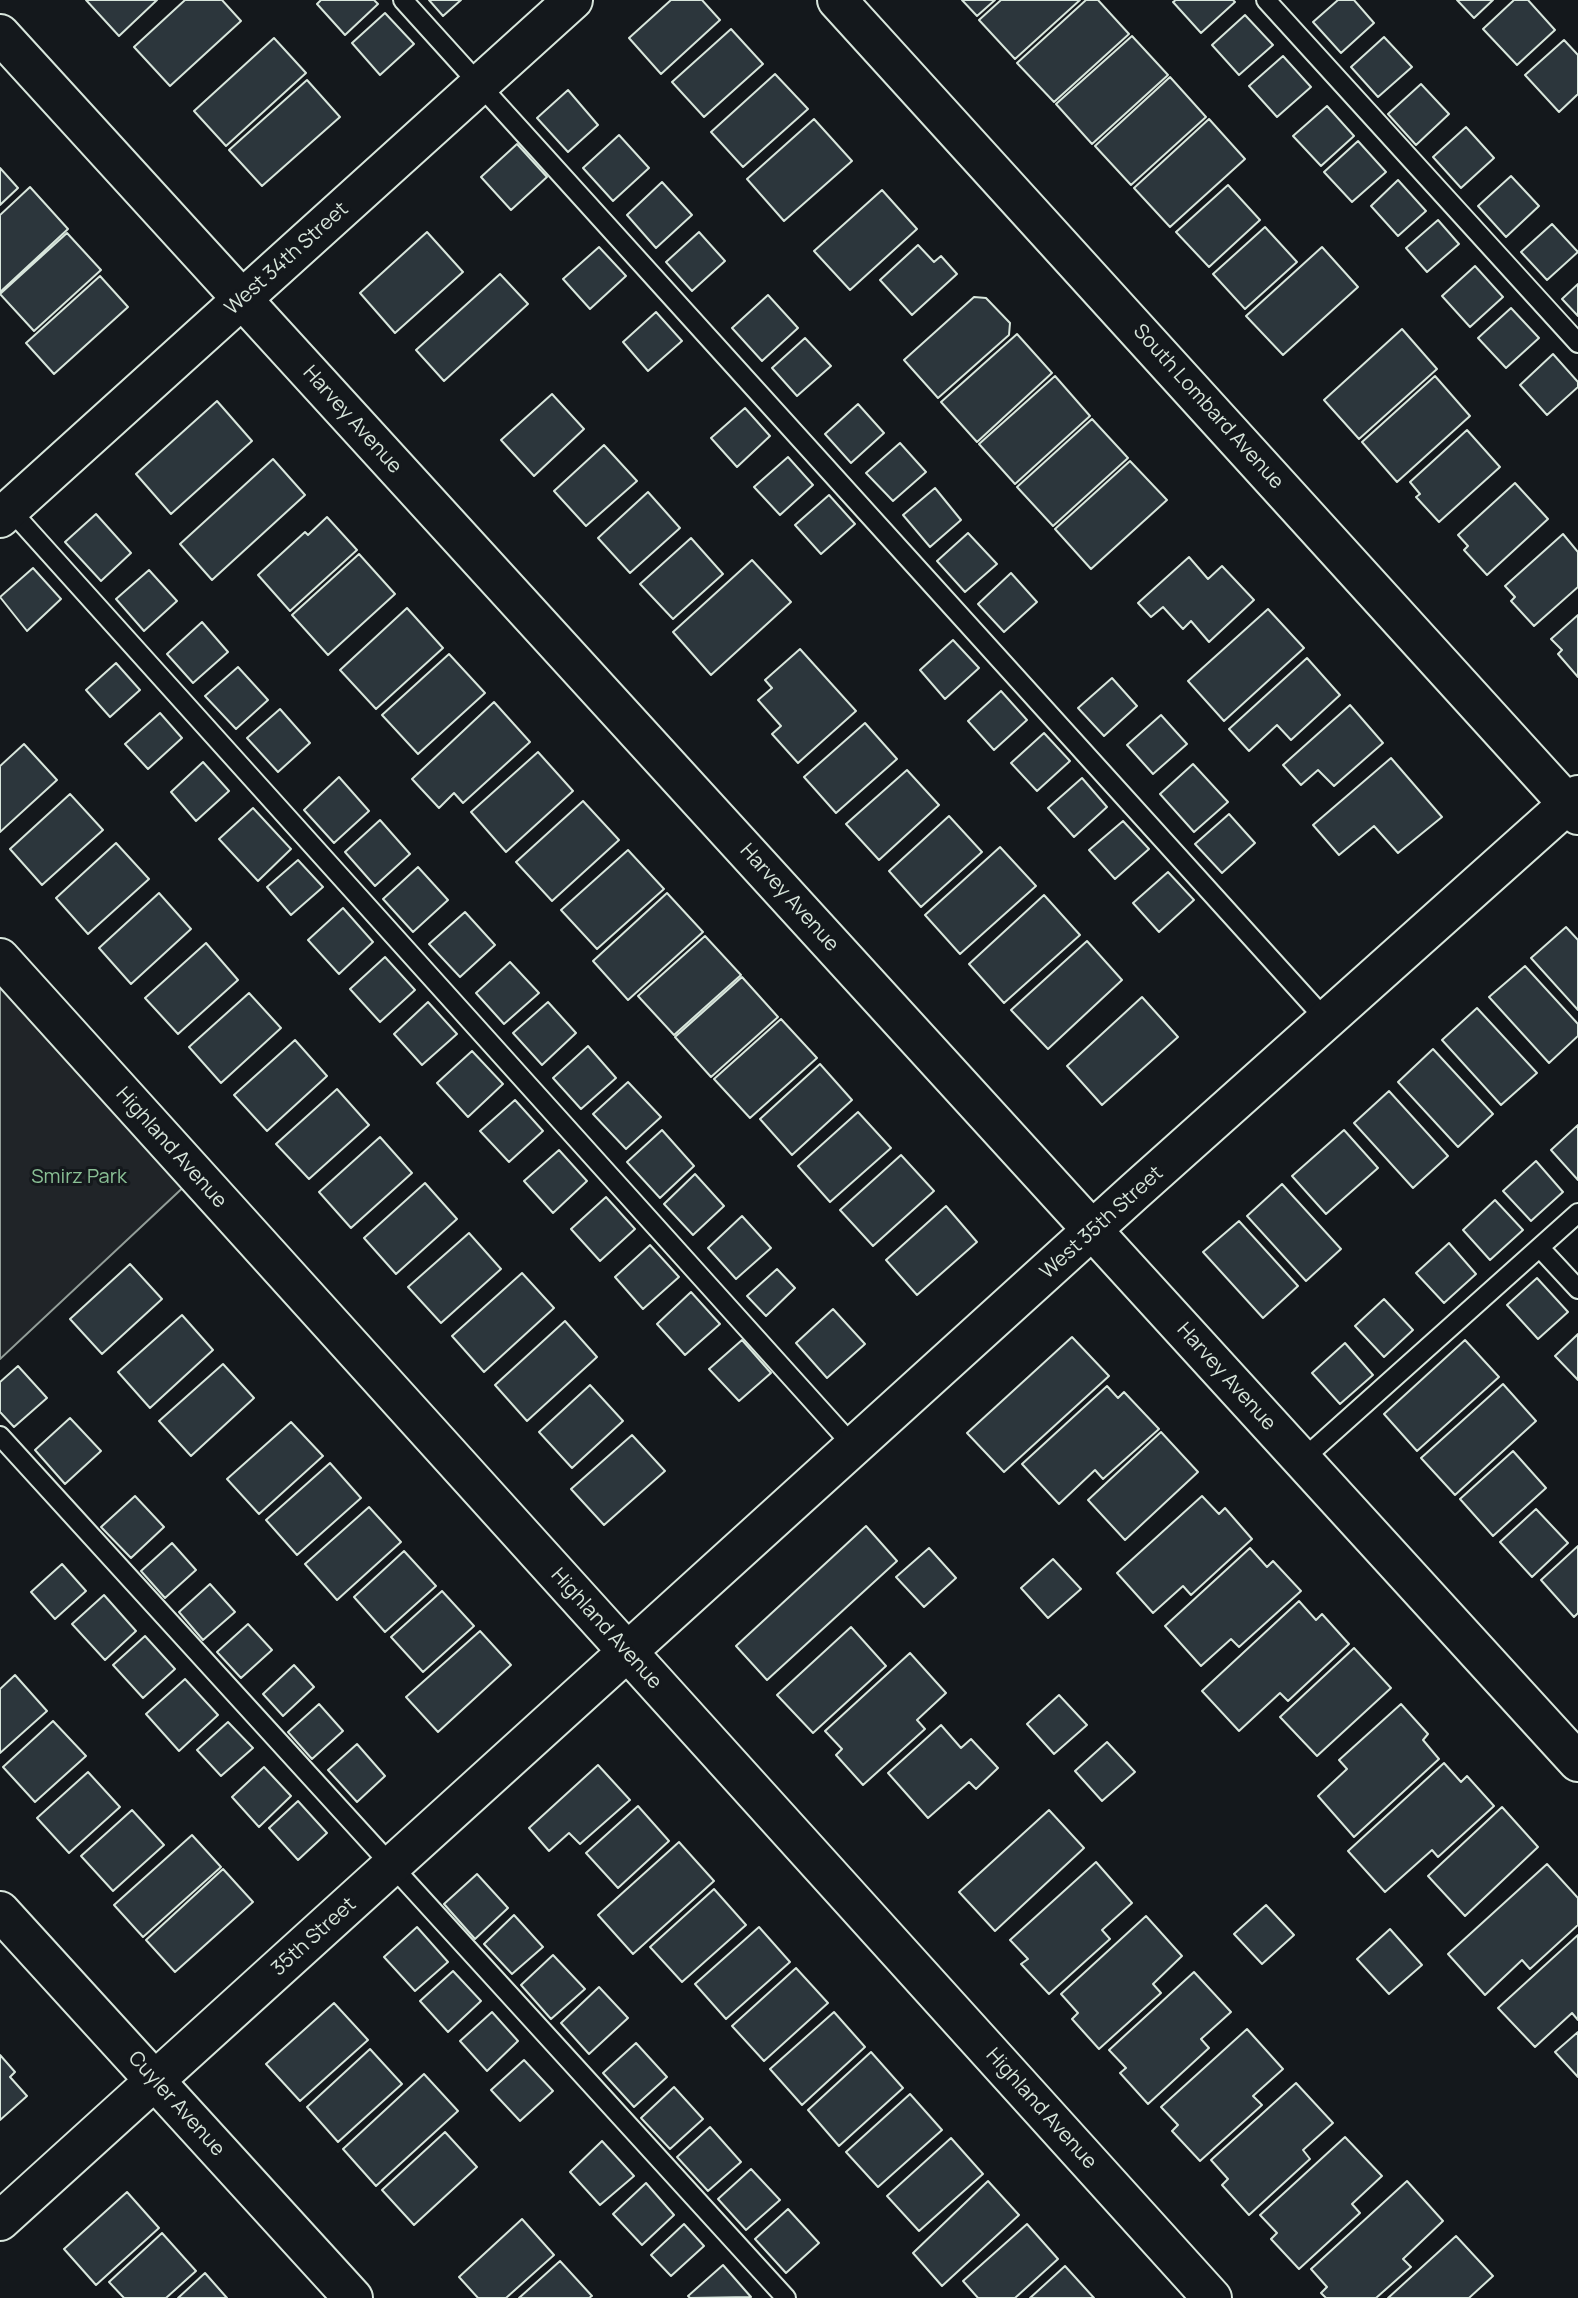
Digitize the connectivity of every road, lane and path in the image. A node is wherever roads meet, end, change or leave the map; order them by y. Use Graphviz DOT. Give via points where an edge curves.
graph roads {
  1 [pos="403,0"];
  2 [pos="573,0"];
  3 [pos="837,0"];
  4 [pos="1266,0"];
  5 [pos="5,50"];
  6 [pos="479,84"];
  7 [pos="242,299"];
  8 [pos="1578,343"];
  9 [pos="3,509"];
  10 [pos="1575,804"];
  11 [pos="0,958"];
  12 [pos="1327,1021"];
  13 [pos="1578,1213"];
  14 [pos="1092,1230"];
  15 [pos="1540,1248"];
  16 [pos="1578,1289"];
  17 [pos="0,1436"];
  18 [pos="855,1448"];
  19 [pos="1302,1460"];
  20 [pos="628,1654"];
  21 [pos="1578,1762"];
  22 [pos="393,1867"];
  23 [pos="0,1911"];
  24 [pos="155,2081"];
  25 [pos="0,2221"];
  26 [pos="353,2298"];
  27 [pos="786,2298"];
  28 [pos="1212,2298"];
  1 -- 6 [label="lane"];
  2 -- 6 [label="street, West 34th Street"];
  3 -- 10 [label="street, South Lombard Avenue"];
  4 -- 8 [label="lane"];
  5 -- 7 [label="street, Harvey Avenue"];
  6 -- 7 [label="street, West 34th Street"];
  6 -- 12 [label="lane"];
  7 -- 9 [label="street, West 34th Street"];
  7 -- 14 [label="street, Harvey Avenue"];
  9 -- 18 [label="lane"];
  10 -- 12 [label="street, West 35th Street"];
  11 -- 20 [label="street, Highland Avenue"];
  12 -- 14 [label="street, West 35th Street"];
  13 -- 15 [label="lane"];
  14 -- 18 [label="street, West 35th Street"];
  14 -- 19 [label="street, Harvey Avenue"];
  15 -- 16 [label="lane"];
  15 -- 19 [label="lane"];
  17 -- 22 [label="lane"];
  18 -- 20 [label="street, West 35th Street"];
  19 -- 21 [label="street, Harvey Avenue"];
  20 -- 22 [label="street, 35th Street"];
  20 -- 28 [label="street, Highland Avenue"];
  22 -- 24 [label="street, 35th Street"];
  22 -- 27 [label="lane"];
  23 -- 24 [label="street, Cuyler Avenue"];
  24 -- 25 [label="street, 35th Street"];
  24 -- 26 [label="street, Cuyler Avenue"];
}
